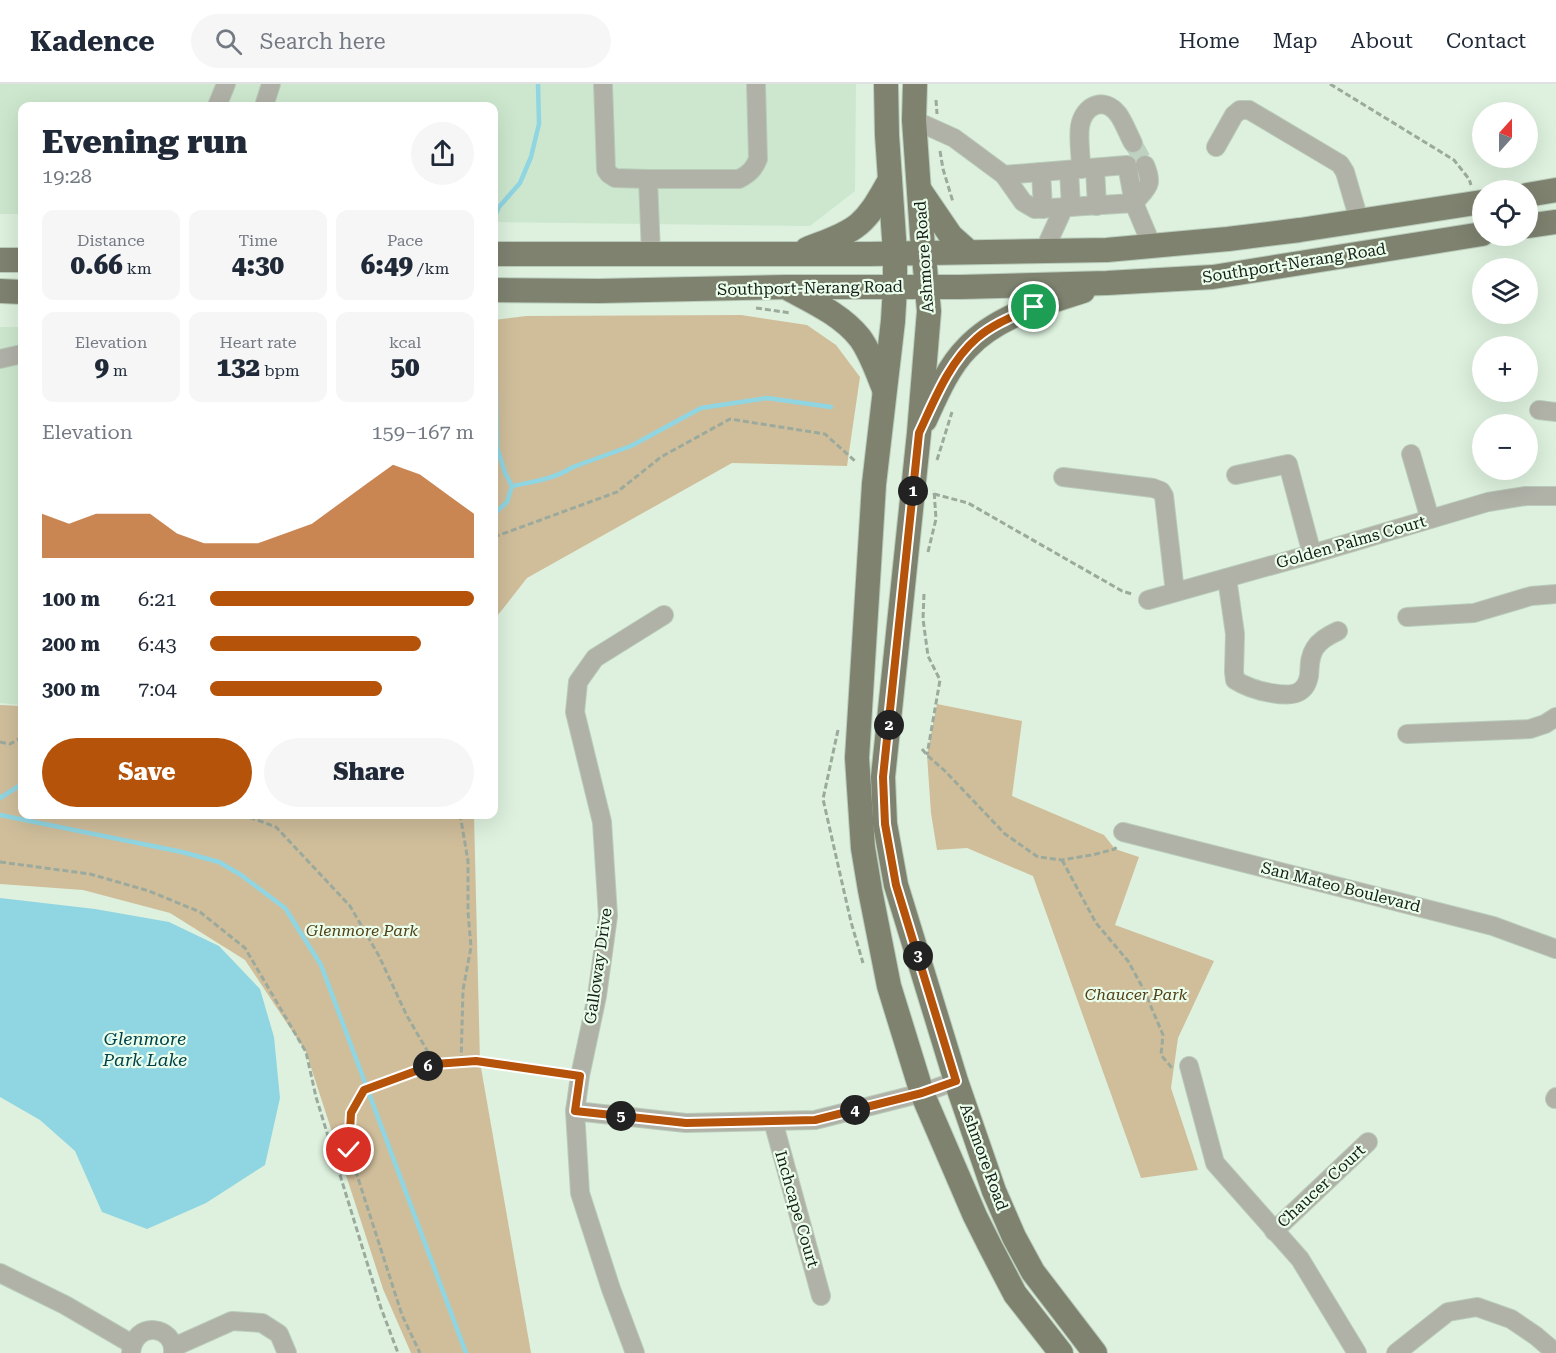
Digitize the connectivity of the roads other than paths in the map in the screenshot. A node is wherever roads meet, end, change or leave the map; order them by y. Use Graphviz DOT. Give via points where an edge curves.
graph roads {
  1 [pos="226,84"];
  2 [pos="271,84"];
  3 [pos="603,84"];
  4 [pos="756,84"];
  5 [pos="886,84"];
  6 [pos="925,88"];
  7 [pos="219,102"];
  8 [pos="265,102"];
  9 [pos="914,120"];
  10 [pos="1133,143"];
  11 [pos="1216,147"];
  12 [pos="1145,165"];
  13 [pos="1082,169"];
  14 [pos="1041,172"];
  15 [pos="1004,175"];
  16 [pos="648,179"];
  17 [pos="890,180"];
  18 [pos="919,189"];
  19 [pos="1556,190"];
  20 [pos="1538,193"];
  21 [pos="1134,203"];
  22 [pos="1472,204"];
  23 [pos="1097,206"];
  24 [pos="1067,207"];
  25 [pos="1043,208"];
  26 [pos="1359,220"];
  27 [pos="1556,222"];
  28 [pos="1538,224"];
  29 [pos="1472,236"];
  30 [pos="1152,246"];
  31 [pos="1044,251"];
  32 [pos="924,252"];
  33 [pos="969,252"];
  34 [pos="895,253"];
  35 [pos="498,254"];
  36 [pos="651,254"];
  37 [pos="797,254"];
  38 [pos="0,260"];
  39 [pos="18,260"];
  40 [pos="1107,283"];
  41 [pos="786,287"];
  42 [pos="895,287"];
  43 [pos="928,287"];
  44 [pos="498,290"];
  45 [pos="0,291"];
  46 [pos="18,292"];
  47 [pos="18,355"];
  48 [pos="0,359"];
  49 [pos="885,391"];
  50 [pos="919,433"];
  51 [pos="1411,454"];
  52 [pos="1236,475"];
  53 [pos="1063,477"];
  54 [pos="1556,496"];
  55 [pos="1430,519"];
  56 [pos="1312,554"];
  57 [pos="1227,578"];
  58 [pos="1175,592"];
  59 [pos="1556,594"];
  60 [pos="1148,600"];
  61 [pos="664,615"];
  62 [pos="1407,616"];
  63 [pos="1338,631"];
  64 [pos="1556,717"];
  65 [pos="1407,734"];
  66 [pos="1123,832"];
  67 [pos="1556,949"];
  68 [pos="1189,1066"];
  69 [pos="956,1081"];
  70 [pos="922,1093"];
  71 [pos="575,1111"];
  72 [pos="772,1121"];
  73 [pos="1368,1142"];
  74 [pos="1274,1231"];
  75 [pos="0,1273"];
  76 [pos="821,1296"];
  77 [pos="132,1348"];
  78 [pos="174,1350"];
  79 [pos="287,1353"];
  80 [pos="634,1353"];
  81 [pos="1061,1353"];
  82 [pos="1095,1353"];
  83 [pos="1357,1353"];
  84 [pos="1396,1353"];
  85 [pos="1556,1353"];
  1 -- 7 [label="street"];
  2 -- 8 [label="street"];
  3 -- 16 [label="street" via="606,170 615,178"];
  4 -- 16 [label="street" via="758,159 749,174 739,179"];
  5 -- 17 [label="main road, Ashmore Road"];
  6 -- 9 [label="main road, Ashmore Road"];
  9 -- 15 [label="street" via="954,138"];
  9 -- 18 [label="main road, Ashmore Road"];
  10 -- 13 [label="street" via="1112,109 1096,105 1089,108 1079,129"];
  11 -- 26 [label="street" via="1234,115 1249,110 1340,164"];
  12 -- 21 [label="street" via="1148,187"];
  13 -- 14 [label="street"];
  13 -- 21 [label="street" via="1127,165"];
  13 -- 23 [label="street"];
  13 -- 24 [label="street"];
  14 -- 15 [label="street"];
  14 -- 25 [label="street"];
  15 -- 25 [label="street" via="1023,202 1035,209"];
  16 -- 36 [label="street"];
  17 -- 34 [label="main road, Ashmore Road"];
  17 -- 37 [label="main road" via="859,224"];
  18 -- 32 [label="main road, Ashmore Road"];
  18 -- 33 [label="main road" via="946,230"];
  19 -- 20 [label="main road"];
  21 -- 23 [label="street"];
  21 -- 30 [label="street"];
  22 -- 26 [label="main road, Southport-Nerang Road"];
  23 -- 24 [label="street"];
  24 -- 25 [label="street"];
  24 -- 31 [label="street"];
  26 -- 30 [label="main road, Southport-Nerang Road"];
  27 -- 28 [label="main road"];
  29 -- 40 [label="main road, Southport-Nerang Road" via="1213,277"];
  30 -- 31 [label="main road, Southport-Nerang Road"];
  31 -- 33 [label="main road, Southport-Nerang Road"];
  32 -- 33 [label="main road, Southport-Nerang Road"];
  32 -- 34 [label="main road, Southport-Nerang Road"];
  32 -- 43 [label="main road, Ashmore Road"];
  34 -- 37 [label="main road, Southport-Nerang Road"];
  34 -- 42 [label="main road, Ashmore Road"];
  35 -- 36 [label="main road, Southport-Nerang Road"];
  36 -- 37 [label="main road, Southport-Nerang Road"];
  38 -- 39 [label="main road"];
  40 -- 43 [label="main road, Southport-Nerang Road"];
  40 -- 50 [label="main road" via="1034,307 977,338 944,381"];
  41 -- 42 [label="main road, Southport-Nerang Road"];
  41 -- 44 [label="main road, Southport-Nerang Road"];
  41 -- 49 [label="main road" via="838,317 854,331 869,353"];
  42 -- 43 [label="main road, Southport-Nerang Road"];
  42 -- 49 [label="main road, Ashmore Road"];
  43 -- 50 [label="main road, Ashmore Road"];
  45 -- 46 [label="main road"];
  47 -- 48 [label="street"];
  49 -- 70 [label="main road, Ashmore Road" via="874,484 857,758 870,890 889,986"];
  50 -- 69 [label="main road, Ashmore Road" via="883,777 885,824 896,885"];
  51 -- 55 [label="street"];
  52 -- 56 [label="street" via="1288,464"];
  53 -- 58 [label="street" via="1161,491"];
  54 -- 55 [label="street, Golden Palms Court" via="1488,502"];
  55 -- 56 [label="street, Golden Palms Court"];
  56 -- 57 [label="street, Golden Palms Court"];
  57 -- 58 [label="street, Golden Palms Court"];
  57 -- 63 [label="street" via="1235,634 1234,672 1241,684 1287,696 1296,694 1307,683 1315,648"];
  58 -- 60 [label="street, Golden Palms Court"];
  59 -- 62 [label="street" via="1531,596 1474,613"];
  61 -- 71 [label="street, Galloway Drive" via="595,658 578,682 575,712 602,822 608,916"];
  64 -- 65 [label="street" via="1530,729"];
  66 -- 67 [label="street, San Mateo Boulevard" via="1493,926"];
  68 -- 74 [label="street" via="1215,1163"];
  69 -- 70 [label="street"];
  69 -- 82 [label="main road, Ashmore Road" via="1014,1237 1034,1272"];
  70 -- 72 [label="street" via="815,1120"];
  70 -- 81 [label="main road, Ashmore Road" via="975,1216 1015,1294"];
  71 -- 72 [label="street" via="686,1123"];
  71 -- 80 [label="street, Galloway Drive" via="580,1193"];
  72 -- 76 [label="street, Inchcape Court"];
  73 -- 74 [label="street, Chaucer Court"];
  74 -- 83 [label="street" via="1300,1259"];
  75 -- 77 [label="street" via="65,1305"];
  77 -- 78 [label="street" via="138,1335 149,1330 169,1337"];
  78 -- 79 [label="street" via="232,1321 262,1323 279,1334"];
  84 -- 85 [label="street" via="1448,1312 1477,1307 1511,1319"];
}
